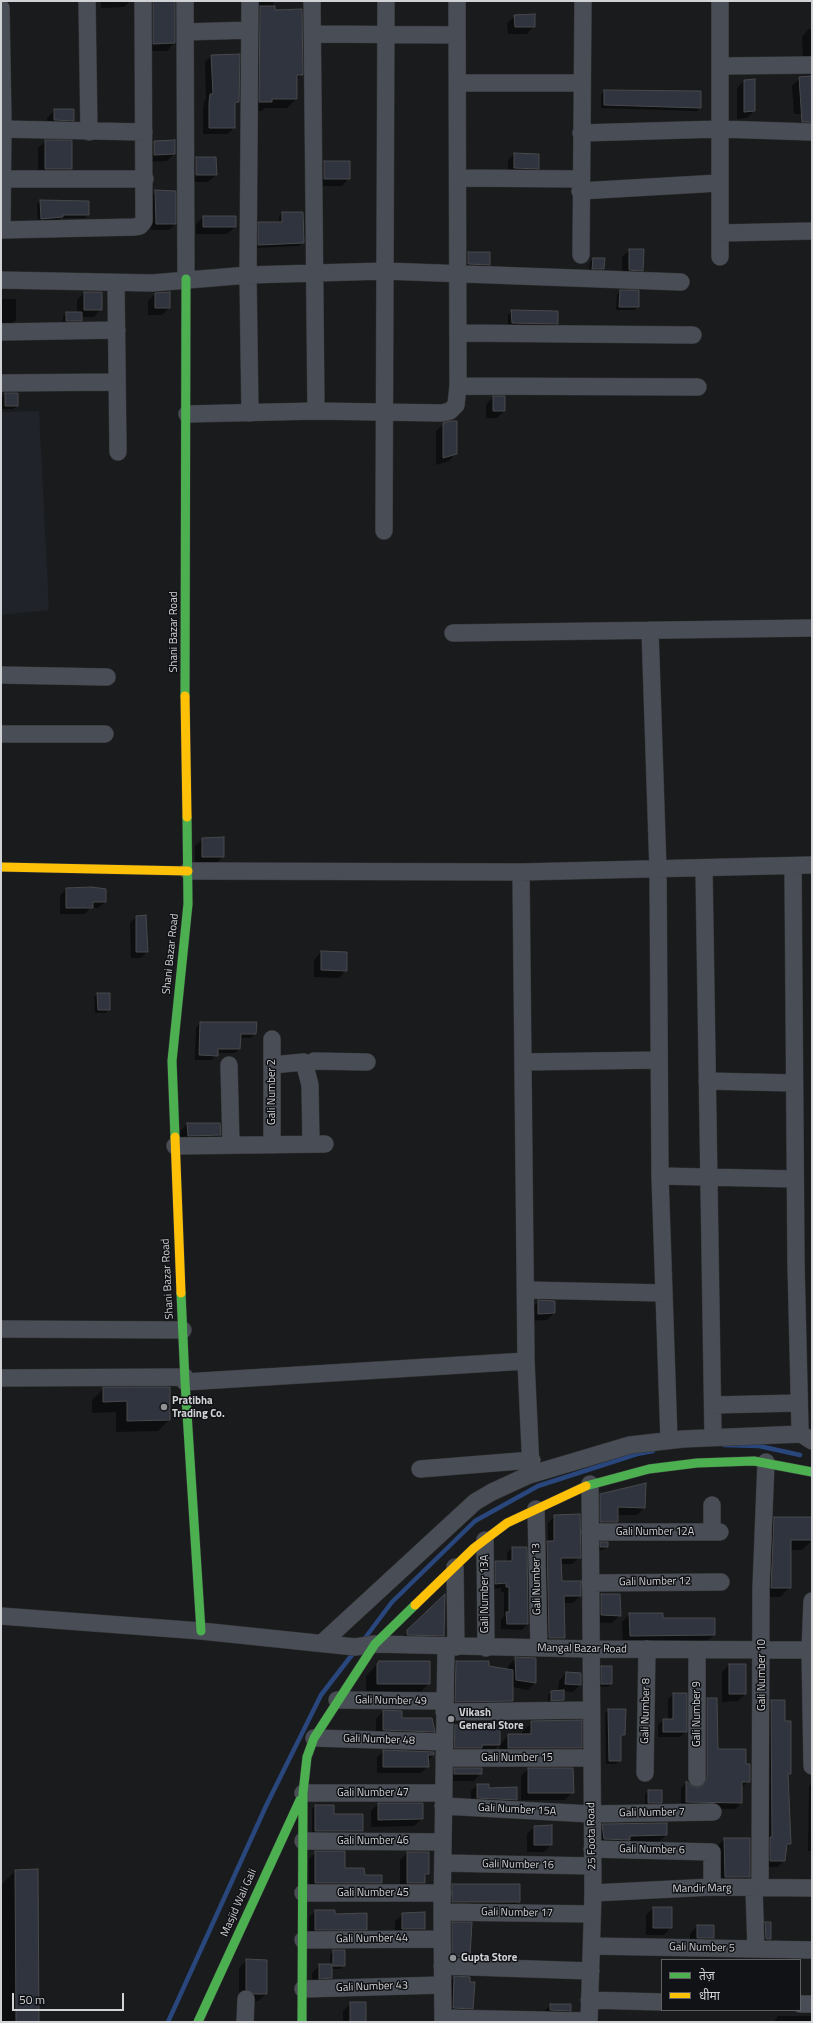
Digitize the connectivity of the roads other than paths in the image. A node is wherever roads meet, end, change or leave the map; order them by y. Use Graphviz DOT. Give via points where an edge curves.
graph roads {
  1 [pos="87,1"];
  2 [pos="143,1"];
  3 [pos="185,1"];
  4 [pos="250,1"];
  5 [pos="312,1"];
  6 [pos="386,1"];
  7 [pos="457,1"];
  8 [pos="583,1"];
  9 [pos="720,1"];
  10 [pos="1,8"];
  11 [pos="250,30"];
  12 [pos="1,32"];
  13 [pos="185,32"];
  14 [pos="313,34"];
  15 [pos="386,34"];
  16 [pos="457,35"];
  17 [pos="721,66"];
  18 [pos="812,66"];
  19 [pos="458,83"];
  20 [pos="582,83"];
  21 [pos="2,84"];
  22 [pos="2,129"];
  23 [pos="720,129"];
  24 [pos="89,132"];
  25 [pos="144,132"];
  26 [pos="812,132"];
  27 [pos="581,133"];
  28 [pos="458,178"];
  29 [pos="2,179"];
  30 [pos="145,179"];
  31 [pos="719,184"];
  32 [pos="580,185"];
  33 [pos="1,230"];
  34 [pos="812,231"];
  35 [pos="720,233"];
  36 [pos="581,255"];
  37 [pos="720,257"];
  38 [pos="385,271"];
  39 [pos="315,273"];
  40 [pos="248,274"];
  41 [pos="458,275"];
  42 [pos="186,279"];
  43 [pos="1,280"];
  44 [pos="681,282"];
  45 [pos="116,283"];
  46 [pos="117,330"];
  47 [pos="1,332"];
  48 [pos="458,333"];
  49 [pos="693,335"];
  50 [pos="117,382"];
  51 [pos="1,383"];
  52 [pos="458,386"];
  53 [pos="698,387"];
  54 [pos="316,412"];
  55 [pos="250,413"];
  56 [pos="385,413"];
  57 [pos="187,414"];
  58 [pos="118,452"];
  59 [pos="384,531"];
  60 [pos="812,628"];
  61 [pos="650,630"];
  62 [pos="453,633"];
  63 [pos="1,675"];
  64 [pos="107,676"];
  65 [pos="1,734"];
  66 [pos="105,734"];
  67 [pos="812,865"];
  68 [pos="793,866"];
  69 [pos="1,867"];
  70 [pos="704,869"];
  71 [pos="658,870"];
  72 [pos="188,871"];
  73 [pos="521,872"];
  74 [pos="272,1039"];
  75 [pos="659,1060"];
  76 [pos="314,1062"];
  77 [pos="367,1062"];
  78 [pos="523,1062"];
  79 [pos="229,1065"];
  80 [pos="272,1065"];
  81 [pos="707,1080"];
  82 [pos="794,1082"];
  83 [pos="231,1145"];
  84 [pos="272,1145"];
  85 [pos="175,1146"];
  86 [pos="660,1176"];
  87 [pos="709,1177"];
  88 [pos="795,1179"];
  89 [pos="526,1290"];
  90 [pos="664,1293"];
  91 [pos="1,1330"];
  92 [pos="183,1330"];
  93 [pos="526,1361"];
  94 [pos="1,1378"];
  95 [pos="185,1380"];
  96 [pos="799,1403"];
  97 [pos="713,1405"];
  98 [pos="713,1437"];
  99 [pos="806,1438"];
  100 [pos="669,1440"];
  101 [pos="766,1462"];
  102 [pos="530,1467"];
  103 [pos="420,1469"];
  104 [pos="812,1472"];
  105 [pos="590,1484"];
  106 [pos="712,1505"];
  107 [pos="536,1509"];
  108 [pos="590,1532"];
  109 [pos="485,1540"];
  110 [pos="455,1567"];
  111 [pos="721,1582"];
  112 [pos="590,1583"];
  113 [pos="812,1601"];
  114 [pos="1,1616"];
  115 [pos="201,1632"];
  116 [pos="329,1643"];
  117 [pos="375,1644"];
  118 [pos="451,1647"];
  119 [pos="486,1648"];
  120 [pos="539,1648"];
  121 [pos="590,1649"];
  122 [pos="647,1649"];
  123 [pos="697,1650"];
  124 [pos="762,1650"];
  125 [pos="811,1657"];
  126 [pos="337,1700"];
  127 [pos="444,1707"];
  128 [pos="590,1710"];
  129 [pos="314,1738"];
  130 [pos="444,1750"];
  131 [pos="591,1758"];
  132 [pos="812,1766"];
  133 [pos="645,1773"];
  134 [pos="697,1778"];
  135 [pos="303,1793"];
  136 [pos="443,1800"];
  137 [pos="713,1812"];
  138 [pos="591,1814"];
  139 [pos="303,1841"];
  140 [pos="443,1842"];
  141 [pos="592,1858"];
  142 [pos="443,1863"];
  143 [pos="712,1887"];
  144 [pos="757,1888"];
  145 [pos="812,1888"];
  146 [pos="303,1893"];
  147 [pos="443,1893"];
  148 [pos="593,1893"];
  149 [pos="442,1912"];
  150 [pos="592,1914"];
  151 [pos="442,1939"];
  152 [pos="303,1940"];
  153 [pos="592,1946"];
  154 [pos="756,1949"];
  155 [pos="812,1950"];
  156 [pos="442,1966"];
  157 [pos="591,1971"];
  158 [pos="442,1985"];
  159 [pos="302,1989"];
  160 [pos="246,2000"];
  161 [pos="589,2000"];
  162 [pos="661,2002"];
  163 [pos="801,2004"];
  164 [pos="812,2004"];
  165 [pos="443,2020"];
  166 [pos="198,2022"];
  167 [pos="245,2022"];
  168 [pos="302,2022"];
  169 [pos="588,2022"];
  1 -- 24 [label="street"];
  2 -- 25 [label="street"];
  3 -- 13 [label="street"];
  4 -- 11 [label="street"];
  5 -- 14 [label="street"];
  6 -- 15 [label="street"];
  7 -- 16 [label="street"];
  8 -- 20 [label="street"];
  9 -- 17 [label="street"];
  10 -- 12 [label="street"];
  11 -- 13 [label="street"];
  11 -- 40 [label="street"];
  12 -- 21 [label="street"];
  13 -- 42 [label="street"];
  14 -- 15 [label="street"];
  14 -- 39 [label="street"];
  15 -- 16 [label="street"];
  15 -- 38 [label="street"];
  16 -- 19 [label="street"];
  17 -- 18 [label="street"];
  17 -- 23 [label="street"];
  19 -- 20 [label="street"];
  19 -- 28 [label="street"];
  20 -- 27 [label="street"];
  21 -- 22 [label="street"];
  22 -- 24 [label="street"];
  22 -- 29 [label="street"];
  23 -- 26 [label="street"];
  23 -- 27 [label="street"];
  23 -- 31 [label="street"];
  24 -- 25 [label="street"];
  25 -- 30 [label="street"];
  27 -- 32 [label="street"];
  28 -- 32 [label="street"];
  28 -- 41 [label="street"];
  29 -- 30 [label="street"];
  29 -- 33 [label="street"];
  30 -- 33 [label="street" via="145,213 140,226"];
  31 -- 32 [label="street"];
  31 -- 35 [label="street"];
  32 -- 36 [label="street"];
  34 -- 35 [label="street"];
  35 -- 37 [label="street"];
  38 -- 39 [label="street"];
  38 -- 41 [label="street"];
  38 -- 56 [label="street"];
  39 -- 40 [label="street"];
  39 -- 54 [label="street"];
  40 -- 42 [label="street"];
  40 -- 55 [label="street"];
  41 -- 44 [label="street"];
  41 -- 48 [label="street"];
  42 -- 45 [label="street" via="152,283"];
  42 -- 57 [label="street, Shani Bazar Road"];
  43 -- 45 [label="street"];
  45 -- 46 [label="street"];
  46 -- 47 [label="street"];
  46 -- 50 [label="street"];
  48 -- 49 [label="street"];
  48 -- 52 [label="street"];
  50 -- 51 [label="street"];
  50 -- 58 [label="street"];
  52 -- 53 [label="street"];
  52 -- 56 [label="street" via="456,405 450,411"];
  54 -- 55 [label="street"];
  54 -- 56 [label="street"];
  55 -- 57 [label="street"];
  56 -- 59 [label="street"];
  57 -- 72 [label="street, Shani Bazar Road" via="185,691"];
  60 -- 61 [label="street"];
  61 -- 62 [label="street"];
  61 -- 71 [label="street"];
  63 -- 64 [label="street"];
  65 -- 66 [label="street"];
  67 -- 68 [label="street"];
  68 -- 70 [label="street"];
  68 -- 82 [label="street"];
  69 -- 72 [label="street"];
  70 -- 71 [label="street"];
  70 -- 81 [label="street"];
  71 -- 73 [label="street"];
  71 -- 75 [label="street"];
  72 -- 73 [label="street"];
  72 -- 85 [label="street, Shani Bazar Road" via="188,904 172,1061"];
  73 -- 78 [label="street"];
  74 -- 80 [label="street, Gali Number 2"];
  75 -- 78 [label="street"];
  75 -- 86 [label="street"];
  76 -- 77 [label="street"];
  78 -- 89 [label="street"];
  79 -- 83 [label="street"];
  80 -- 84 [label="street, Gali Number 2"];
  80 -- 84 [label="street" via="304,1062 318,1144"];
  81 -- 82 [label="street"];
  81 -- 87 [label="street"];
  82 -- 88 [label="street"];
  83 -- 84 [label="street"];
  83 -- 85 [label="street"];
  85 -- 92 [label="street, Shani Bazar Road"];
  86 -- 87 [label="street"];
  86 -- 90 [label="street"];
  87 -- 88 [label="street"];
  87 -- 97 [label="street"];
  88 -- 96 [label="street"];
  89 -- 90 [label="street"];
  89 -- 93 [label="street"];
  90 -- 100 [label="street"];
  91 -- 92 [label="street"];
  92 -- 95 [label="street, Shani Bazar Road"];
  93 -- 95 [label="street"];
  93 -- 102 [label="street"];
  94 -- 95 [label="street"];
  95 -- 115 [label="street, Shani Bazar Road"];
  96 -- 97 [label="street"];
  96 -- 99 [label="street"];
  97 -- 98 [label="street"];
  98 -- 99 [label="street"];
  98 -- 100 [label="street"];
  100 -- 102 [label="street" via="630,1445"];
  101 -- 104 [label="street"];
  101 -- 105 [label="street" via="730,1461 676,1465"];
  101 -- 124 [label="street, Gali Number 10" via="761,1588"];
  102 -- 103 [label="street"];
  102 -- 116 [label="street" via="475,1502"];
  105 -- 107 [label="street"];
  105 -- 108 [label="street, 25 Foota Road"];
  106 -- 108 [label="street, Gali Number 12A" via="716,1532"];
  107 -- 109 [label="street" via="507,1523"];
  107 -- 120 [label="street, Gali Number 13"];
  108 -- 112 [label="street, 25 Foota Road"];
  109 -- 110 [label="street"];
  109 -- 119 [label="street, Gali Number 13A"];
  110 -- 117 [label="street"];
  110 -- 118 [label="street"];
  111 -- 112 [label="street, Gali Number 12"];
  112 -- 121 [label="street, 25 Foota Road"];
  113 -- 125 [label="street"];
  114 -- 115 [label="street, Mangal Bazar Road"];
  115 -- 116 [label="street, Mangal Bazar Road"];
  116 -- 117 [label="street, Mangal Bazar Road" via="355,1647"];
  117 -- 118 [label="street, Mangal Bazar Road"];
  117 -- 126 [label="street"];
  118 -- 119 [label="street, Mangal Bazar Road"];
  118 -- 127 [label="street"];
  119 -- 120 [label="street, Mangal Bazar Road"];
  120 -- 121 [label="street, Mangal Bazar Road"];
  121 -- 122 [label="street, Mangal Bazar Road"];
  121 -- 128 [label="street, 25 Foota Road"];
  122 -- 123 [label="street, Mangal Bazar Road"];
  122 -- 133 [label="street, Gali Number 8"];
  123 -- 124 [label="street, Mangal Bazar Road"];
  123 -- 134 [label="street, Gali Number 9"];
  124 -- 125 [label="street, Mangal Bazar Road"];
  124 -- 144 [label="street, Gali Number 10"];
  125 -- 132 [label="street"];
  126 -- 127 [label="street, Gali Number 49"];
  126 -- 129 [label="street"];
  127 -- 128 [label="street, Gali Number 49"];
  127 -- 130 [label="street"];
  128 -- 131 [label="street, 25 Foota Road"];
  129 -- 130 [label="street, Gali Number 48"];
  129 -- 135 [label="street" via="307,1757"];
  130 -- 131 [label="street, Gali Number 15"];
  130 -- 136 [label="street"];
  131 -- 138 [label="street, 25 Foota Road"];
  135 -- 136 [label="street, Gali Number 47"];
  135 -- 139 [label="street"];
  135 -- 166 [label="street, Masjid Wali Gali"];
  136 -- 138 [label="street, Gali Number 15A"];
  136 -- 140 [label="street"];
  137 -- 138 [label="street, Gali Number 7"];
  138 -- 141 [label="street, 25 Foota Road"];
  139 -- 140 [label="street, Gali Number 46"];
  139 -- 146 [label="street"];
  140 -- 142 [label="street"];
  141 -- 142 [label="street, Gali Number 16"];
  141 -- 143 [label="street, Gali Number 6" via="712,1852"];
  141 -- 148 [label="street, 25 Foota Road"];
  142 -- 147 [label="street"];
  143 -- 144 [label="street, Mandir Marg"];
  143 -- 148 [label="street, Mandir Marg"];
  144 -- 145 [label="street, Mandir Marg"];
  144 -- 154 [label="street, Gali Number 10"];
  146 -- 147 [label="street, Gali Number 45"];
  146 -- 152 [label="street"];
  147 -- 149 [label="street"];
  148 -- 150 [label="street, 25 Foota Road"];
  149 -- 150 [label="street, Gali Number 17"];
  149 -- 151 [label="street"];
  150 -- 153 [label="street, 25 Foota Road"];
  151 -- 152 [label="street, Gali Number 44"];
  151 -- 156 [label="street"];
  152 -- 159 [label="street"];
  153 -- 154 [label="street, Gali Number 5"];
  153 -- 157 [label="street, 25 Foota Road"];
  154 -- 155 [label="street, Gali Number 5"];
  156 -- 157 [label="street"];
  156 -- 158 [label="street"];
  157 -- 161 [label="street, 25 Foota Road"];
  158 -- 159 [label="street, Gali Number 43"];
  158 -- 165 [label="street"];
  159 -- 168 [label="street"];
  160 -- 167 [label="street"];
  161 -- 162 [label="street"];
  161 -- 169 [label="street, 25 Foota Road"];
  163 -- 164 [label="street"];
  165 -- 169 [label="street"];
}
